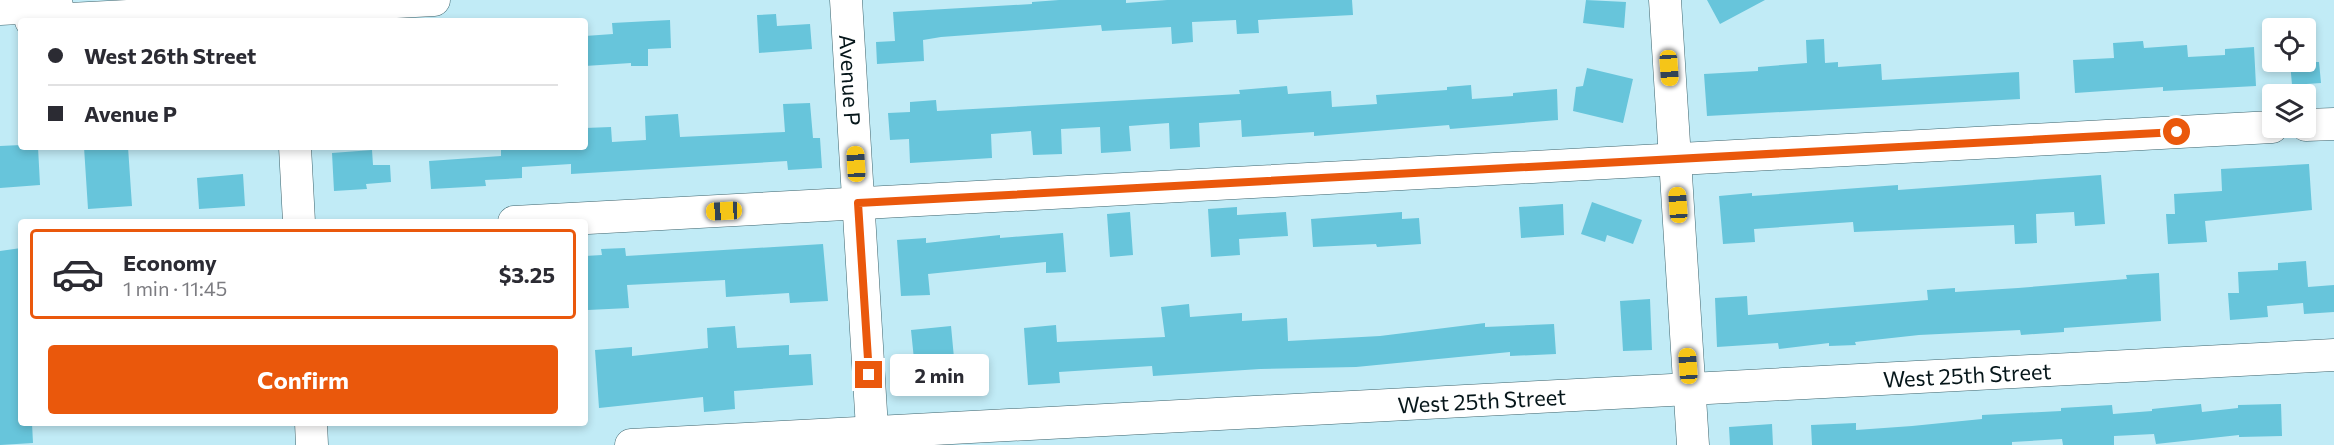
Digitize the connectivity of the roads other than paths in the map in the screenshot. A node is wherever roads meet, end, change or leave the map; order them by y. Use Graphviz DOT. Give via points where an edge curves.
graph roads {
  1 [pos="186,0"];
  2 [pos="434,0"];
  3 [pos="846,0"];
  4 [pos="1665,0"];
  5 [pos="0,9"];
  6 [pos="286,9"];
  7 [pos="95,18"];
  8 [pos="18,22"];
  9 [pos="0,23"];
  10 [pos="2334,124"];
  11 [pos="2316,125"];
  12 [pos="2262,128"];
  13 [pos="294,150"];
  14 [pos="1676,159"];
  15 [pos="858,203"];
  16 [pos="299,219"];
  17 [pos="568,219"];
  18 [pos="2334,354"];
  19 [pos="1689,389"];
  20 [pos="311,426"];
  21 [pos="873,439"];
  22 [pos="312,445"];
  23 [pos="631,445"];
  24 [pos="1693,445"];
  1 -- 5 [label="street"];
  2 -- 6 [label="street"];
  3 -- 15 [label="street, Avenue P"];
  4 -- 14 [label="street"];
  6 -- 7 [label="street"];
  8 -- 9 [label="street"];
  10 -- 11 [label="street"];
  12 -- 14 [label="street"];
  13 -- 16 [label="street"];
  14 -- 15 [label="street"];
  14 -- 19 [label="street"];
  15 -- 17 [label="street"];
  15 -- 21 [label="street, Avenue P"];
  18 -- 19 [label="street, West 25th Street"];
  19 -- 21 [label="street, West 25th Street"];
  19 -- 24 [label="street"];
  20 -- 22 [label="street"];
  21 -- 23 [label="street, West 25th Street"];
}
